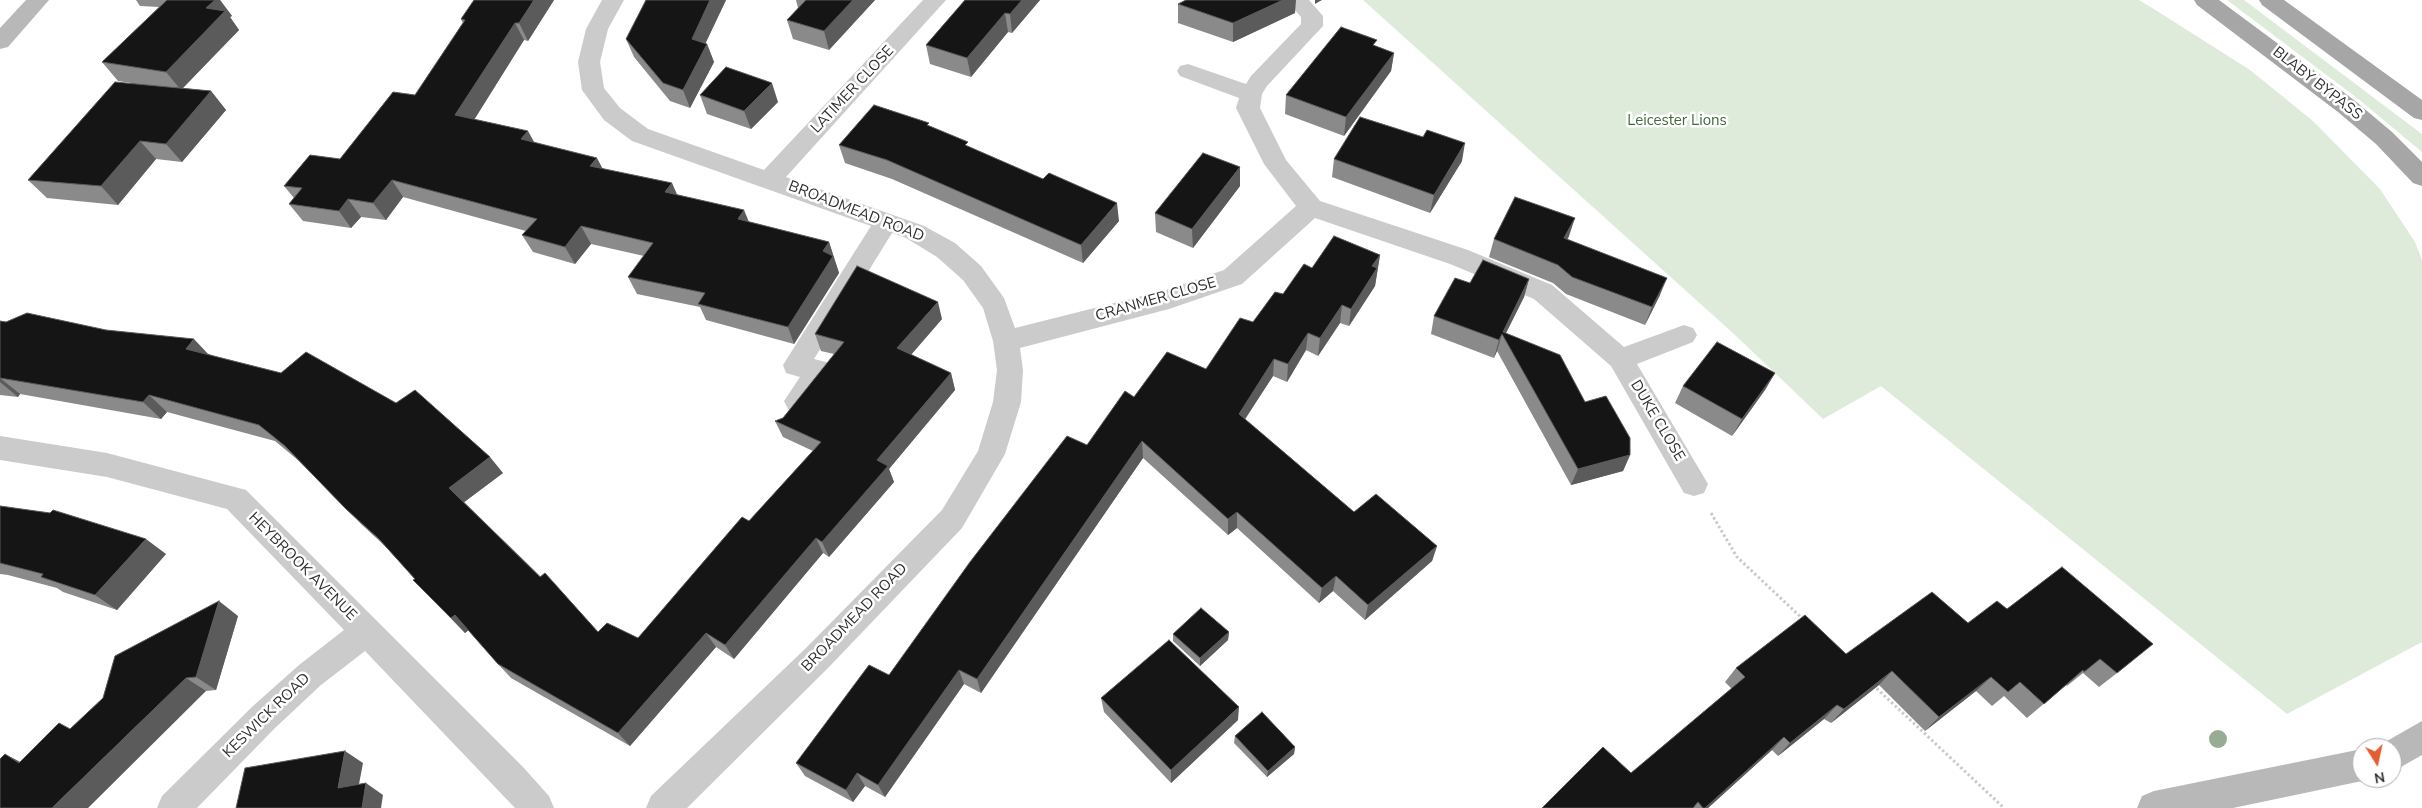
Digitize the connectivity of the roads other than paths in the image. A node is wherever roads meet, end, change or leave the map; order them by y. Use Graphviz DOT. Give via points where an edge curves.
graph roads {
  1 [pos="38,0"];
  2 [pos="613,0"];
  3 [pos="935,0"];
  4 [pos="1298,0"];
  5 [pos="2205,0"];
  6 [pos="2270,0"];
  7 [pos="0,42"];
  8 [pos="1188,71"];
  9 [pos="1251,94"];
  10 [pos="2422,112"];
  11 [pos="2422,176"];
  12 [pos="770,179"];
  13 [pos="1311,207"];
  14 [pos="887,222"];
  15 [pos="1684,335"];
  16 [pos="1006,340"];
  17 [pos="1620,359"];
  18 [pos="785,418"];
  19 [pos="0,448"];
  20 [pos="1694,484"];
  21 [pos="366,631"];
  22 [pos="2422,737"];
  23 [pos="2402,751"];
  24 [pos="2402,759"];
  25 [pos="2422,762"];
  26 [pos="2352,768"];
  27 [pos="174,808"];
  28 [pos="537,808"];
  29 [pos="663,808"];
  30 [pos="2154,808"];
  1 -- 7 [label="street"];
  2 -- 12 [label="street, BROADMEAD ROAD" via="597,29 589,62 593,90 612,114 640,135"];
  3 -- 12 [label="street, LATIMER CLOSE"];
  4 -- 9 [label="street" via="1312,16 1312,26 1259,81"];
  5 -- 11 [label="main road, BLABY BYPASS" via="2338,100 2384,138"];
  6 -- 10 [label="main road"];
  8 -- 9 [label="street"];
  9 -- 13 [label="street" via="1248,108 1276,164"];
  12 -- 14 [label="street, BROADMEAD ROAD"];
  13 -- 16 [label="street, CRANMER CLOSE" via="1233,277 1169,299"];
  13 -- 17 [label="street, DUKE CLOSE" via="1459,257 1543,292"];
  14 -- 16 [label="street, BROADMEAD ROAD" via="915,232 946,250 972,273 995,305"];
  14 -- 18 [label="street" via="796,364 820,371"];
  15 -- 17 [label="street"];
  16 -- 29 [label="street, BROADMEAD ROAD" via="1010,370 1008,394 994,446 952,519 817,658"];
  17 -- 20 [label="street, DUKE CLOSE"];
  19 -- 21 [label="street, HEYBROOK AVENUE" via="107,465 236,500"];
  21 -- 27 [label="street, KESWICK ROAD" via="270,711"];
  21 -- 28 [label="street, HEYBROOK AVENUE"];
  22 -- 23 [label="street"];
  24 -- 25 [label="street"];
  26 -- 30 [label="street"];
}
